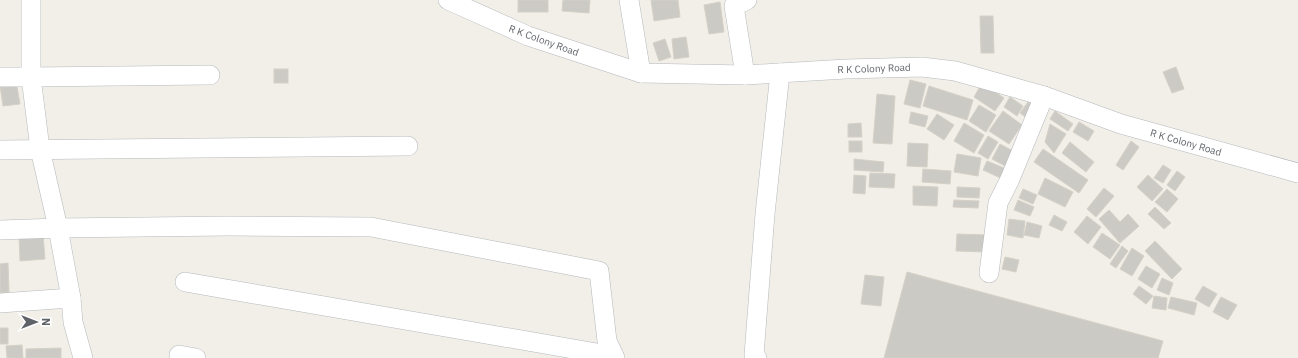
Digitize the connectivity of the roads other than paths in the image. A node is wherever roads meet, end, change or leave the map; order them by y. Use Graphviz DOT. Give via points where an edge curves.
graph roads {
  1 [pos="31,0"];
  2 [pos="448,0"];
  3 [pos="629,0"];
  4 [pos="737,2"];
  5 [pos="641,73"];
  6 [pos="780,73"];
  7 [pos="210,75"];
  8 [pos="745,75"];
  9 [pos="0,77"];
  10 [pos="31,77"];
  11 [pos="1044,96"];
  12 [pos="408,146"];
  13 [pos="40,149"];
  14 [pos="0,150"];
  15 [pos="1298,173"];
  16 [pos="58,228"];
  17 [pos="0,230"];
  18 [pos="989,273"];
  19 [pos="185,282"];
  20 [pos="71,298"];
  21 [pos="0,303"];
  22 [pos="614,357"];
  23 [pos="83,358"];
  24 [pos="758,358"];
  1 -- 10 [label="street"];
  2 -- 5 [label="street, R K Colony Road" via="528,36"];
  3 -- 5 [label="street"];
  4 -- 8 [label="street"];
  5 -- 8 [label="street, R K Colony Road"];
  6 -- 8 [label="street, R K Colony Road"];
  6 -- 11 [label="street, R K Colony Road" via="922,67 955,70"];
  6 -- 24 [label="street" via="754,355"];
  7 -- 10 [label="street"];
  9 -- 10 [label="street"];
  10 -- 13 [label="street"];
  11 -- 15 [label="street, R K Colony Road" via="1121,124"];
  11 -- 18 [label="street" via="998,203"];
  12 -- 13 [label="street"];
  13 -- 14 [label="street"];
  13 -- 16 [label="street"];
  16 -- 17 [label="street"];
  16 -- 20 [label="street"];
  16 -- 22 [label="street" via="372,227 599,271 607,341"];
  19 -- 22 [label="street"];
  20 -- 21 [label="street"];
  20 -- 23 [label="street" via="73,322"];
}
